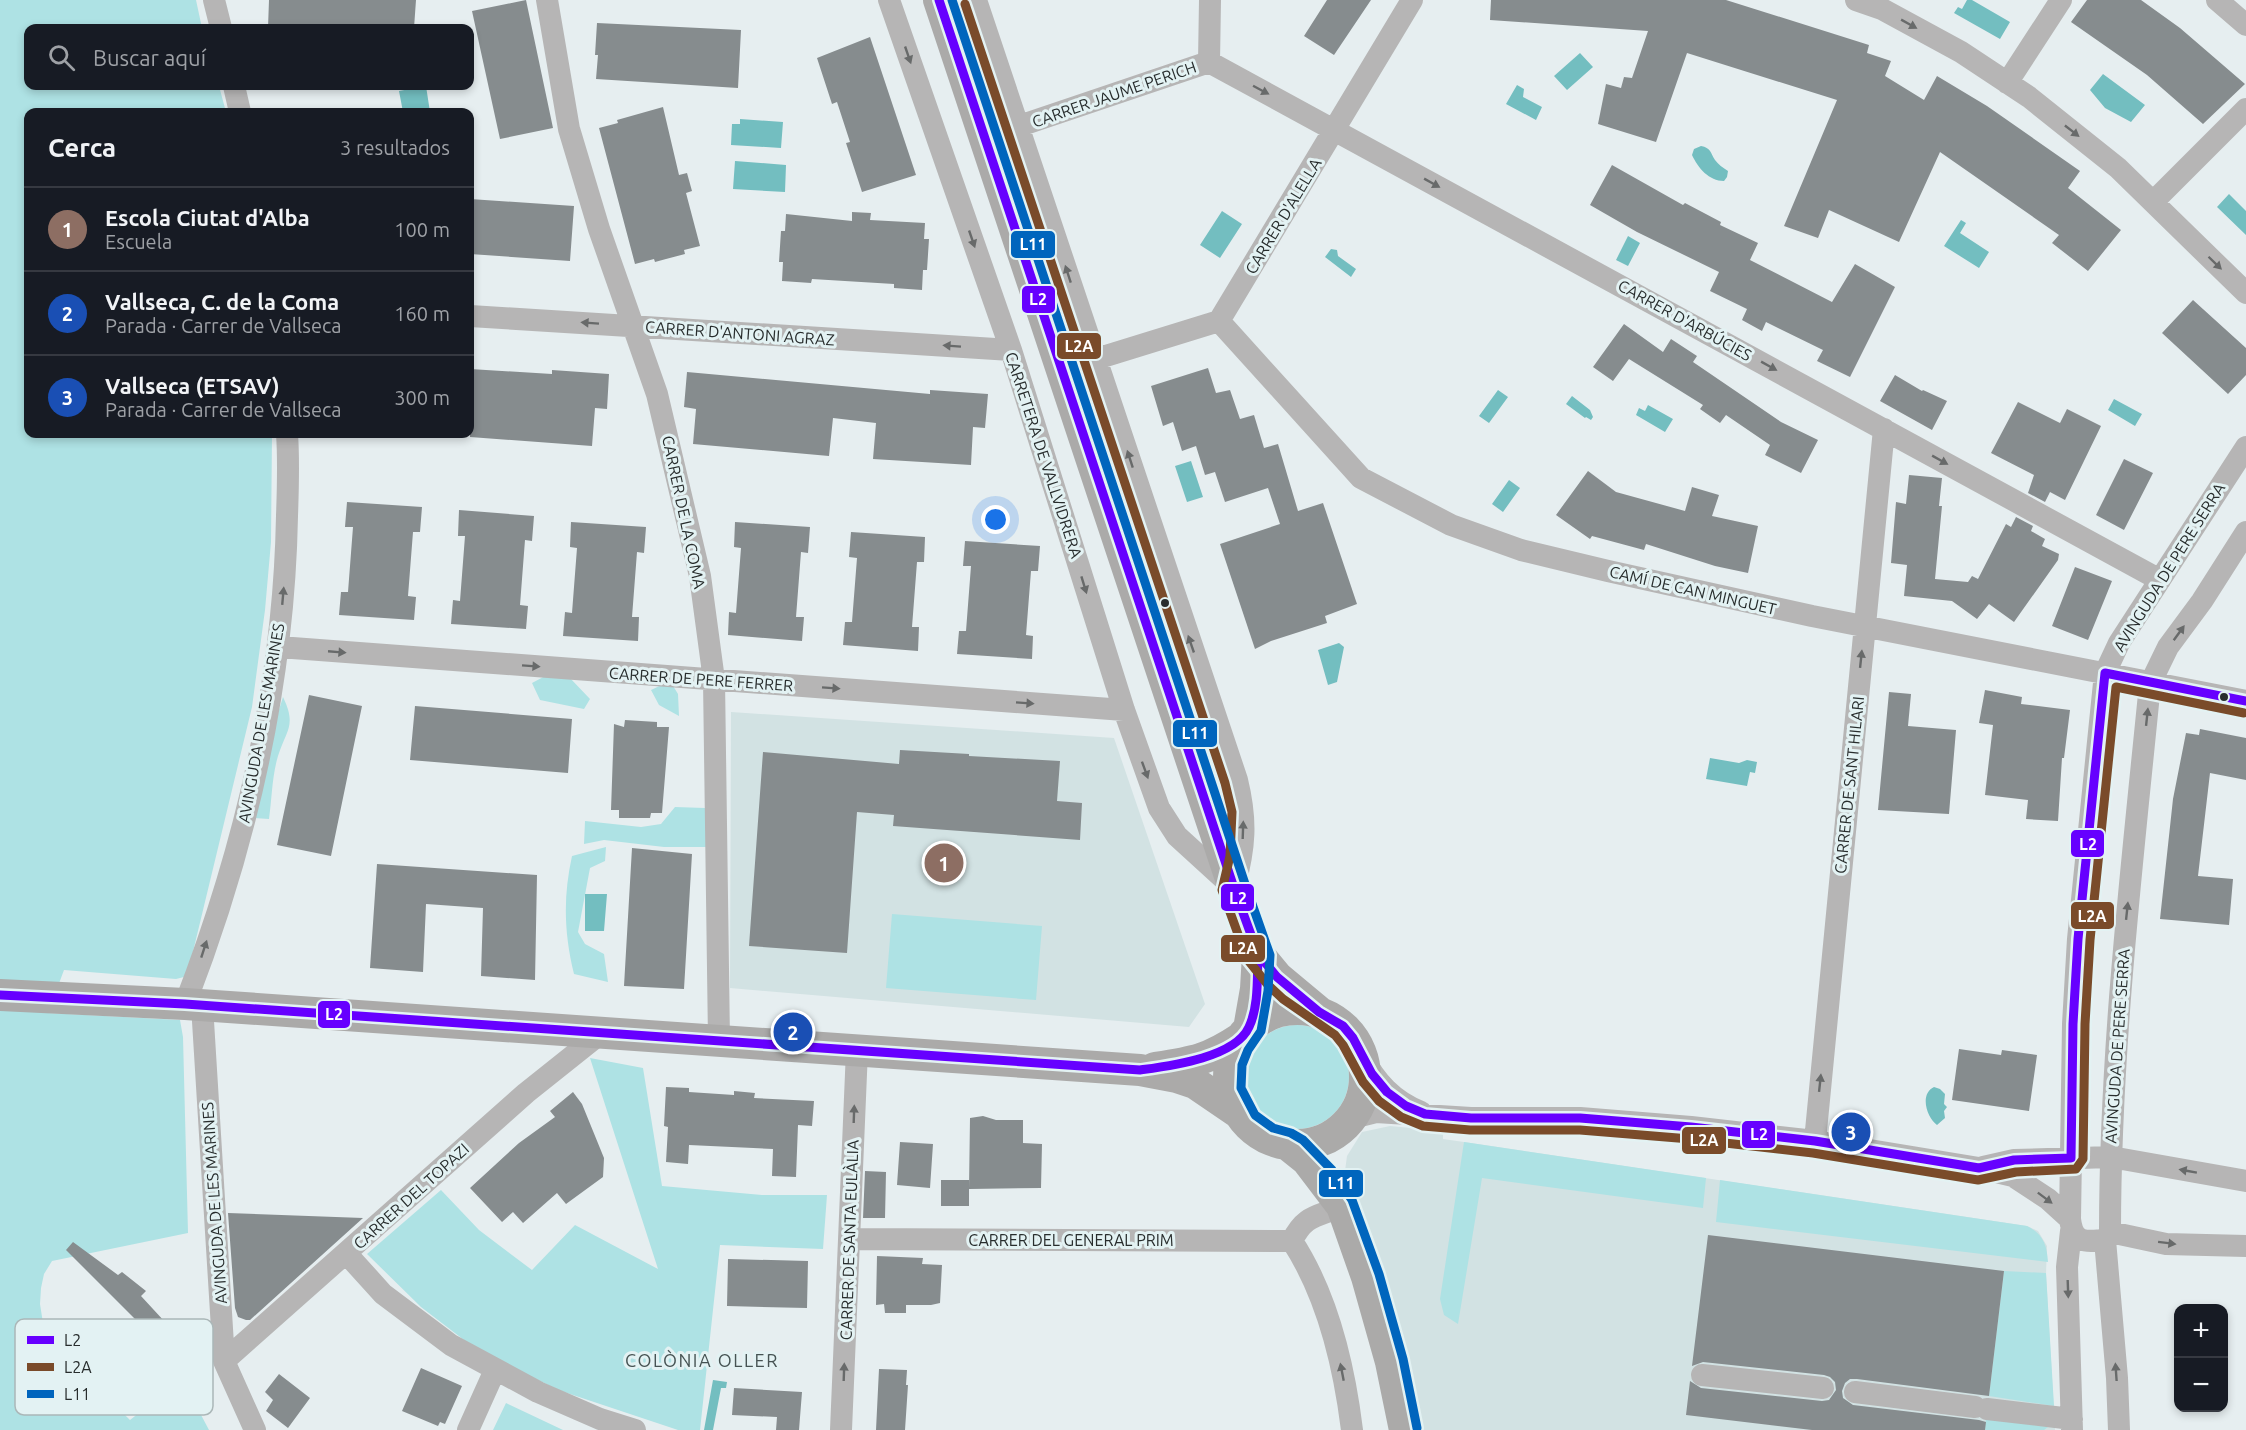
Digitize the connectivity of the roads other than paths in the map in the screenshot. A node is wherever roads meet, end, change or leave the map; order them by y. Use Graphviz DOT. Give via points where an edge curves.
graph roads {
  1 [pos="214,0"];
  2 [pos="547,0"];
  3 [pos="889,0"];
  4 [pos="939,0"];
  5 [pos="976,0"];
  6 [pos="1210,0"];
  7 [pos="1412,0"];
  8 [pos="1856,0"];
  9 [pos="2061,0"];
  10 [pos="2217,0"];
  11 [pos="220,24"];
  12 [pos="2246,25"];
  13 [pos="1209,62"];
  14 [pos="2007,83"];
  15 [pos="235,90"];
  16 [pos="239,108"];
  17 [pos="2246,109"];
  18 [pos="1018,126"];
  19 [pos="1334,129"];
  20 [pos="2153,202"];
  21 [pos="2246,293"];
  22 [pos="474,316"];
  23 [pos="1220,321"];
  24 [pos="632,326"];
  25 [pos="1011,350"];
  26 [pos="1096,359"];
  27 [pos="1884,429"];
  28 [pos="287,438"];
  29 [pos="2246,447"];
  30 [pos="2246,532"];
  31 [pos="2160,580"];
  32 [pos="1864,626"];
  33 [pos="279,646"];
  34 [pos="2105,673"];
  35 [pos="714,680"];
  36 [pos="2150,684"];
  37 [pos="2246,701"];
  38 [pos="1124,710"];
  39 [pos="1234,888"];
  40 [pos="1258,954"];
  41 [pos="0,995"];
  42 [pos="193,1005"];
  43 [pos="1319,1012"];
  44 [pos="1245,1033"];
  45 [pos="600,1034"];
  46 [pos="719,1041"];
  47 [pos="857,1050"];
  48 [pos="1362,1056"];
  49 [pos="1140,1070"];
  50 [pos="1239,1113"];
  51 [pos="1425,1114"];
  52 [pos="1348,1122"];
  53 [pos="1815,1141"];
  54 [pos="1287,1144"];
  55 [pos="2111,1157"];
  56 [pos="1978,1168"];
  57 [pos="2070,1169"];
  58 [pos="2246,1181"];
  59 [pos="1342,1206"];
  60 [pos="2071,1225"];
  61 [pos="2108,1236"];
  62 [pos="849,1239"];
  63 [pos="1292,1240"];
  64 [pos="2246,1246"];
  65 [pos="346,1253"];
  66 [pos="224,1361"];
  67 [pos="495,1370"];
  68 [pos="1693,1374"];
  69 [pos="1823,1389"];
  70 [pos="1855,1392"];
  71 [pos="2072,1425"];
  72 [pos="255,1430"];
  73 [pos="468,1430"];
  74 [pos="635,1430"];
  75 [pos="841,1430"];
  76 [pos="1352,1430"];
  77 [pos="1405,1430"];
  78 [pos="2119,1430"];
  1 -- 11 [label="street"];
  2 -- 24 [label="street, CARRER DE LA COMA" via="569,129"];
  3 -- 25 [label="street, CARRETERA DE VALLVIDRERA, one-way"];
  4 -- 39 [label="main road, CARRETERA DE VALLVIDRERA"];
  5 -- 18 [label="street"];
  6 -- 13 [label="street"];
  7 -- 19 [label="street, CARRER D'ALELLA"];
  8 -- 14 [label="street, one-way" via="1882,9 1951,46"];
  9 -- 14 [label="street"];
  10 -- 12 [label="street"];
  13 -- 18 [label="street, CARRER JAUME PERICH"];
  13 -- 19 [label="street, CARRER D'ARBÚCIES, one-way"];
  14 -- 20 [label="street, one-way" via="2118,168"];
  15 -- 16 [label="street"];
  17 -- 20 [label="street"];
  26 -- 18 [label="street, one-way"];
  19 -- 23 [label="street, CARRER D'ALELLA"];
  19 -- 27 [label="street, CARRER D'ARBÚCIES, one-way"];
  20 -- 21 [label="street, one-way"];
  24 -- 22 [label="street, CARRER D'ANTONI AGRAZ, one-way"];
  23 -- 26 [label="street"];
  23 -- 32 [label="street, CAMÍ DE CAN MINGUET" via="1361,478 1451,525 1521,550"];
  25 -- 24 [label="street, CARRER D'ANTONI AGRAZ, one-way"];
  24 -- 35 [label="street, CARRER DE LA COMA" via="657,394 700,576"];
  25 -- 38 [label="street, CARRETERA DE VALLVIDRERA, one-way"];
  39 -- 26 [label="street, one-way" via="1242,858 1244,811 1237,780"];
  27 -- 31 [label="street, CARRER D'ARBÚCIES, one-way"];
  27 -- 32 [label="street, CARRER DE SANT HILARI"];
  33 -- 28 [label="street, AVINGUDA DE LES MARINES, one-way" via="286,551"];
  29 -- 31 [label="street, AVINGUDA DE PERE SERRA"];
  36 -- 30 [label="street, AVINGUDA DE PERE SERRA, one-way" via="2168,647"];
  31 -- 34 [label="street, AVINGUDA DE PERE SERRA"];
  32 -- 34 [label="street, CAMÍ DE CAN MINGUET"];
  53 -- 32 [label="street, CARRER DE SANT HILARI, one-way"];
  33 -- 35 [label="street, CARRER DE PERE FERRER, one-way"];
  42 -- 33 [label="street, AVINGUDA DE LES MARINES, one-way" via="249,804"];
  34 -- 36 [label="street, CAMÍ DE CAN MINGUET"];
  34 -- 57 [label="street, AVINGUDA DE PERE SERRA" via="2078,939"];
  35 -- 38 [label="street, CARRER DE PERE FERRER, one-way"];
  35 -- 46 [label="street, CARRER DE LA COMA"];
  36 -- 37 [label="street, CAMÍ DE CAN MINGUET"];
  55 -- 36 [label="street, AVINGUDA DE PERE SERRA, one-way" via="2124,943"];
  38 -- 39 [label="street, CARRETERA DE VALLVIDRERA, one-way" via="1159,808 1177,836"];
  39 -- 40 [label="main road, CARRETERA DE VALLVIDRERA"];
  40 -- 43 [label="main road, CARRETERA DE VALLVIDRERA" via="1277,978"];
  40 -- 44 [label="main road, CARRETERA DE VALLVIDRERA" via="1256,989"];
  41 -- 42 [label="main road"];
  42 -- 45 [label="main road"];
  42 -- 66 [label="street, AVINGUDA DE LES MARINES"];
  43 -- 44 [label="main road" via="1277,1012"];
  43 -- 48 [label="main road" via="1343,1026"];
  44 -- 49 [label="main road" via="1218,1053 1196,1062"];
  44 -- 50 [label="main road" via="1230,1063 1229,1090"];
  45 -- 46 [label="main road"];
  45 -- 65 [label="street, CARRER DEL TOPAZI"];
  46 -- 47 [label="main road"];
  47 -- 49 [label="main road"];
  62 -- 47 [label="street, CARRER DE SANTA EULÀLIA, one-way"];
  48 -- 51 [label="street" via="1387,1092"];
  48 -- 52 [label="main road" via="1365,1089"];
  49 -- 50 [label="main road" via="1195,1083"];
  50 -- 54 [label="main road" via="1246,1124 1268,1139"];
  51 -- 52 [label="street" via="1376,1112"];
  51 -- 53 [label="street" via="1580,1118"];
  52 -- 54 [label="main road" via="1317,1143"];
  52 -- 59 [label="main road" via="1339,1152"];
  53 -- 56 [label="street"];
  54 -- 59 [label="main road" via="1323,1178"];
  55 -- 57 [label="street"];
  58 -- 55 [label="street, one-way"];
  55 -- 61 [label="street, AVINGUDA DE PERE SERRA"];
  56 -- 57 [label="street" via="2014,1160"];
  56 -- 60 [label="street, one-way" via="2013,1176 2048,1199"];
  57 -- 60 [label="street, AVINGUDA DE PERE SERRA"];
  59 -- 63 [label="street" via="1299,1226"];
  59 -- 77 [label="main road" via="1370,1288"];
  60 -- 61 [label="street" via="2079,1239"];
  60 -- 71 [label="street, one-way" via="2067,1267"];
  61 -- 64 [label="street, one-way" via="2166,1244"];
  78 -- 61 [label="street, one-way"];
  62 -- 63 [label="street, CARRER DEL GENERAL PRIM"];
  75 -- 62 [label="street, CARRER DE SANTA EULÀLIA, one-way"];
  76 -- 63 [label="street, one-way" via="1333,1331 1305,1260"];
  65 -- 66 [label="street, CARRER DEL TOPAZI"];
  65 -- 67 [label="street" via="383,1294 451,1345"];
  66 -- 72 [label="street, AVINGUDA DE LES MARINES"];
  67 -- 73 [label="street"];
  67 -- 74 [label="street" via="600,1419"];
  68 -- 69 [label="street"];
  70 -- 71 [label="street" via="1981,1408"];
}
